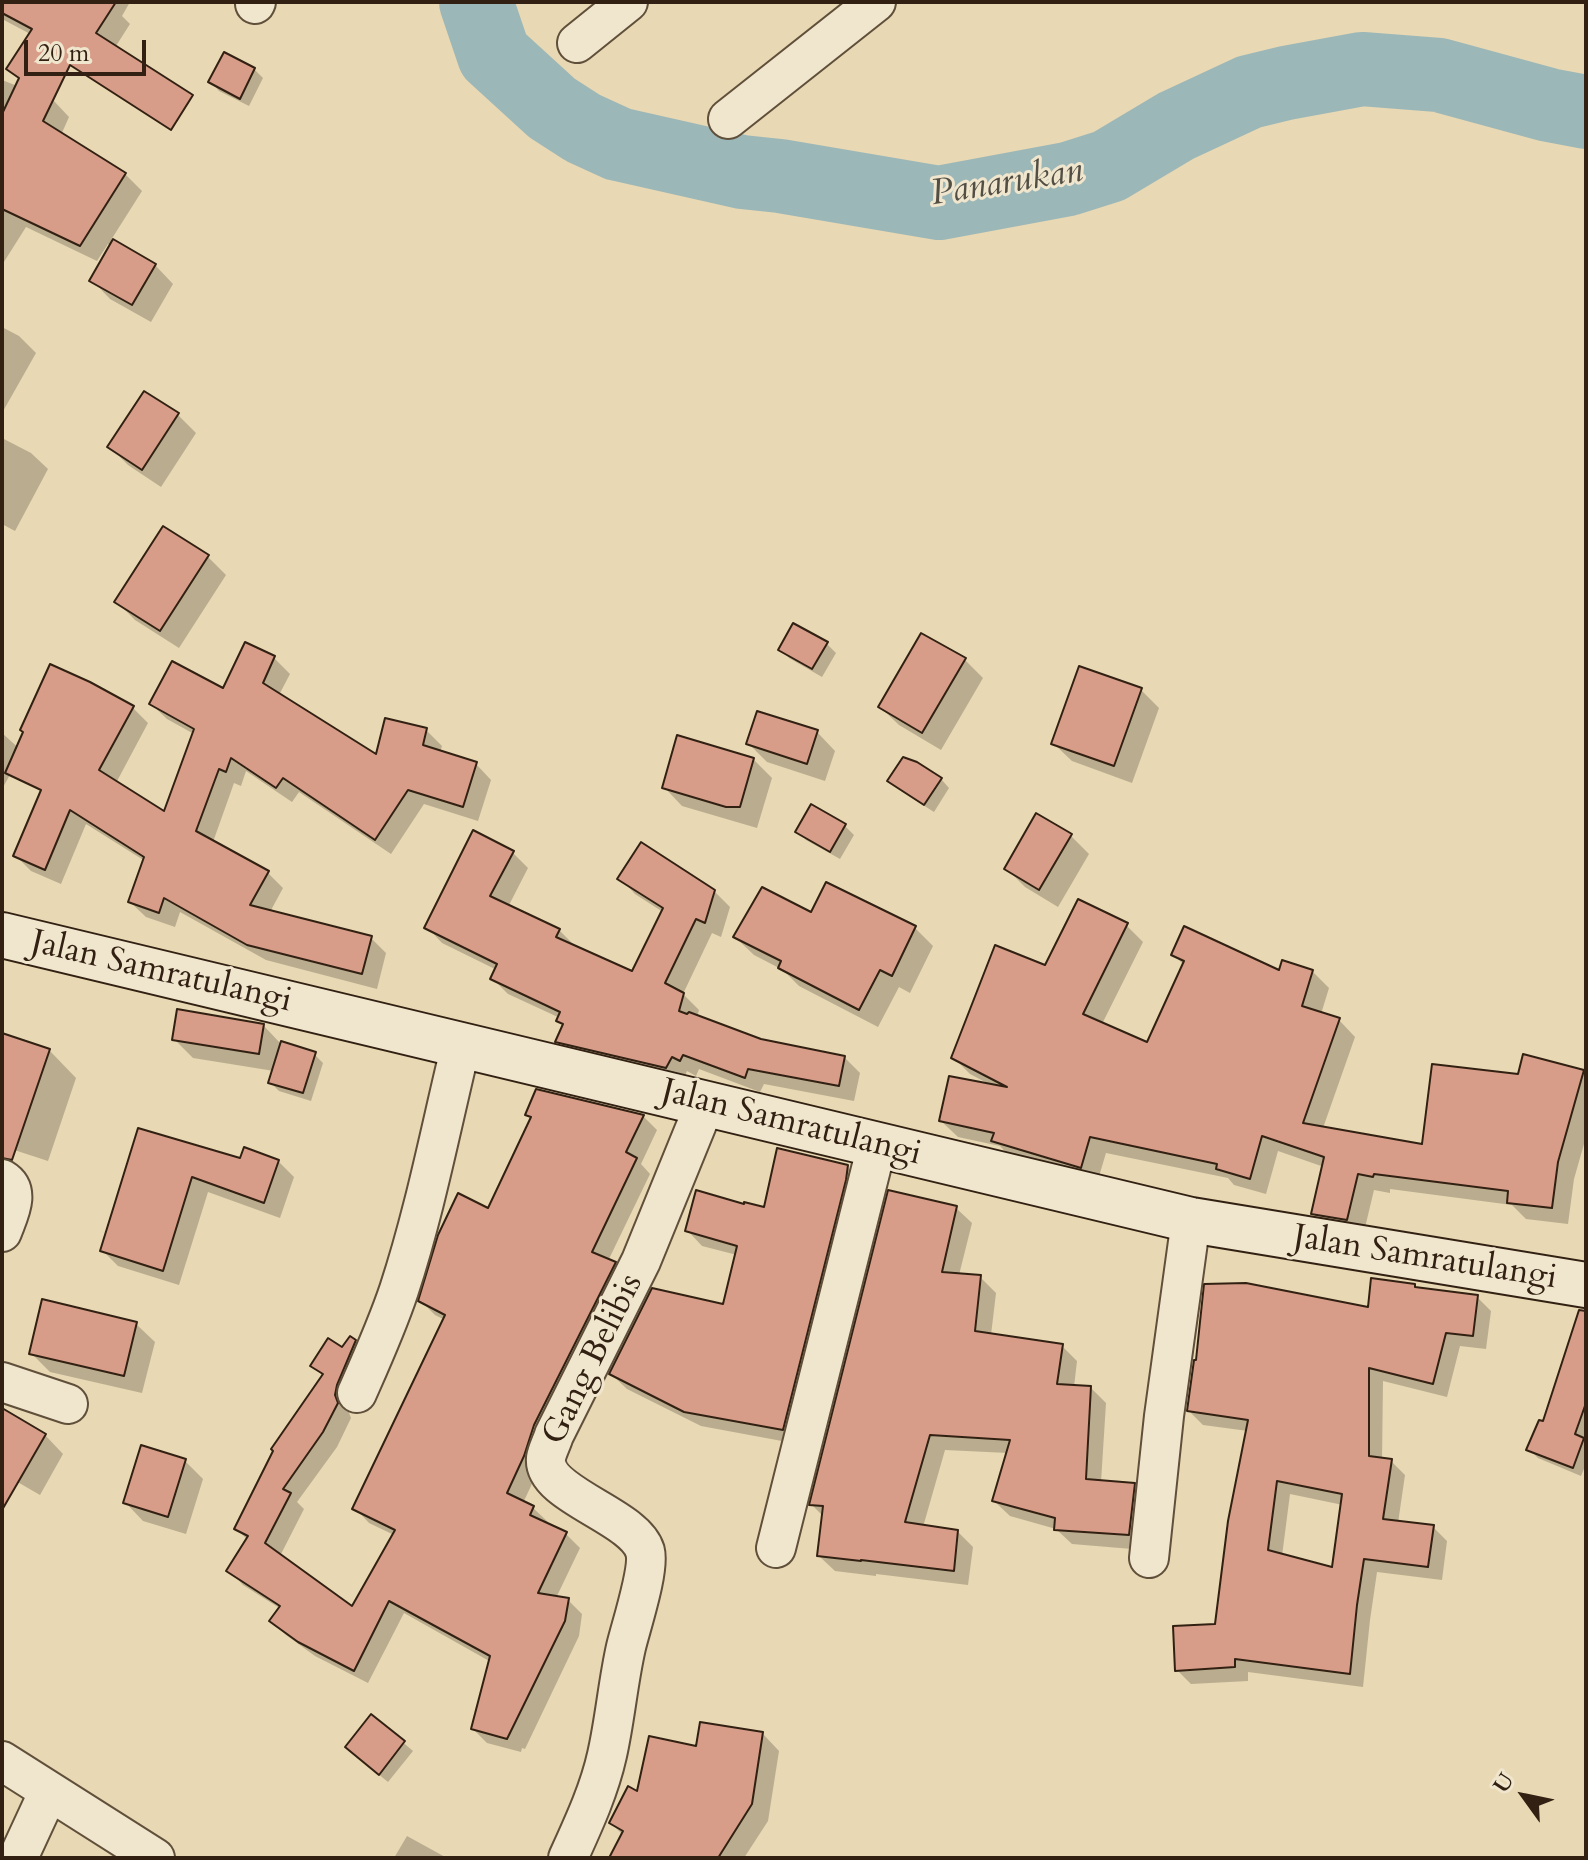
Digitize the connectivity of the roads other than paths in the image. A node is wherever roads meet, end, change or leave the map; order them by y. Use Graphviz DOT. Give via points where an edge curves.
graph roads {
  1 [pos="628,2"];
  2 [pos="876,2"];
  3 [pos="577,43"];
  4 [pos="728,119"];
  5 [pos="2,935"];
  6 [pos="461,1045"];
  7 [pos="705,1104"];
  8 [pos="877,1145"];
  9 [pos="2,1179"];
  10 [pos="1191,1220"];
  11 [pos="2,1232"];
  12 [pos="1586,1285"];
  13 [pos="2,1382"];
  14 [pos="357,1393"];
  15 [pos="68,1404"];
  16 [pos="776,1548"];
  17 [pos="1149,1558"];
  18 [pos="2,1761"];
  19 [pos="49,1791"];
  20 [pos="18,1858"];
  21 [pos="155,1858"];
  22 [pos="568,1858"];
  1 -- 3 [label="street"];
  2 -- 4 [label="street"];
  5 -- 6 [label="main road, Jalan Samratulangi"];
  6 -- 7 [label="main road, Jalan Samratulangi"];
  6 -- 14 [label="street" via="400,1289"];
  7 -- 8 [label="main road, Jalan Samratulangi"];
  7 -- 22 [label="street, Gang Belibis" via="641,1261 546,1460 550,1475 564,1488 632,1533 644,1550 646,1569 607,1757"];
  8 -- 10 [label="main road, Jalan Samratulangi"];
  8 -- 16 [label="street"];
  9 -- 11 [label="street" via="13,1191"];
  10 -- 12 [label="main road, Jalan Samratulangi"];
  10 -- 17 [label="street"];
  13 -- 15 [label="street"];
  18 -- 19 [label="street"];
  19 -- 20 [label="street"];
  19 -- 21 [label="street"];
}
